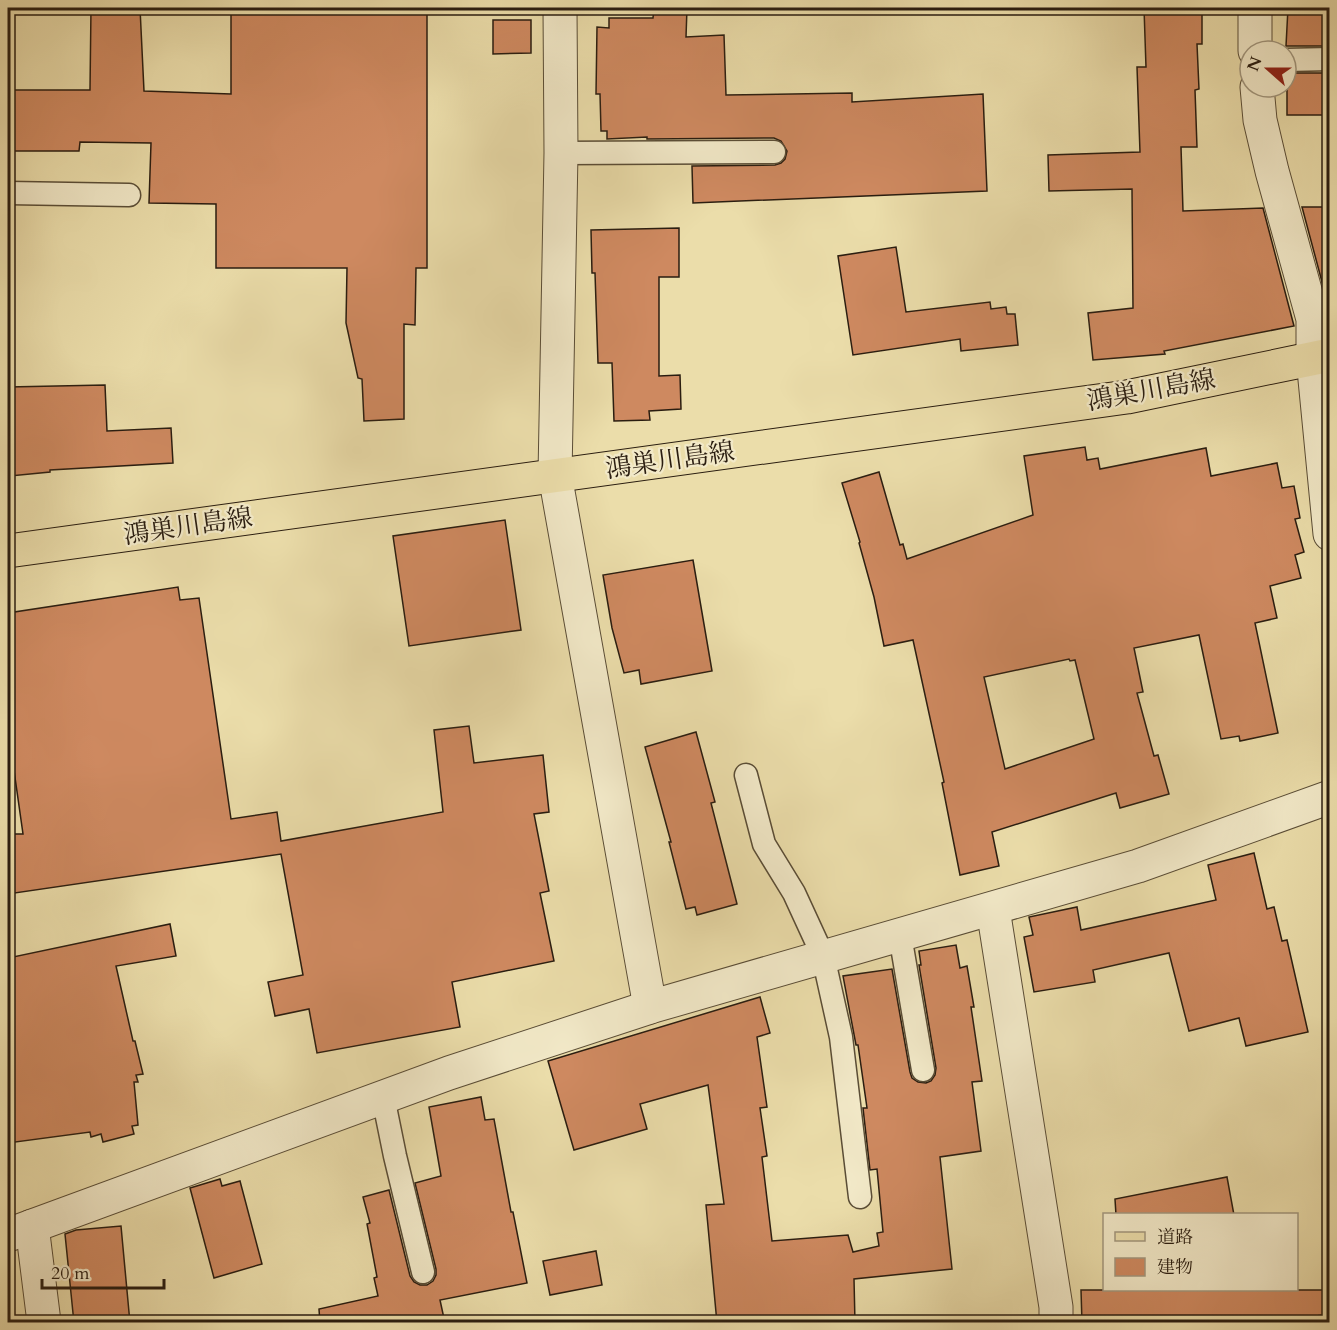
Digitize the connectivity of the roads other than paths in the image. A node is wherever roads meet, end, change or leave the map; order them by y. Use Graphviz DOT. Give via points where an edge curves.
graph roads {
  1 [pos="560,8"];
  2 [pos="1255,8"];
  3 [pos="1255,39"];
  4 [pos="1329,59"];
  5 [pos="1298,60"];
  6 [pos="1258,99"];
  7 [pos="774,152"];
  8 [pos="561,153"];
  9 [pos="8,193"];
  10 [pos="129,195"];
  11 [pos="1321,357"];
  12 [pos="555,475"];
  13 [pos="1329,534"];
  14 [pos="8,551"];
  15 [pos="746,774"];
  16 [pos="1329,796"];
  17 [pos="993,909"];
  18 [pos="900,935"];
  19 [pos="823,956"];
  20 [pos="650,1007"];
  21 [pos="923,1070"];
  22 [pos="383,1097"];
  23 [pos="860,1197"];
  24 [pos="20,1230"];
  25 [pos="423,1272"];
  26 [pos="44,1323"];
  27 [pos="1056,1323"];
  1 -- 8 [label="street"];
  2 -- 3 [label="street"];
  4 -- 5 [label="lane"];
  6 -- 11 [label="street" via="1272,171"];
  7 -- 8 [label="lane"];
  8 -- 12 [label="street"];
  9 -- 10 [label="lane"];
  11 -- 12 [label="main road, 鴻巣川島線" via="1127,396"];
  11 -- 13 [label="street"];
  12 -- 14 [label="main road, 鴻巣川島線"];
  12 -- 20 [label="street"];
  15 -- 19 [label="lane" via="764,844 794,893"];
  16 -- 17 [label="street" via="1138,866"];
  17 -- 18 [label="street"];
  17 -- 27 [label="street"];
  18 -- 19 [label="street"];
  18 -- 21 [label="lane"];
  19 -- 20 [label="street"];
  19 -- 23 [label="lane" via="841,1037"];
  20 -- 22 [label="street"];
  22 -- 24 [label="street"];
  22 -- 25 [label="lane"];
  24 -- 26 [label="street"];
}
